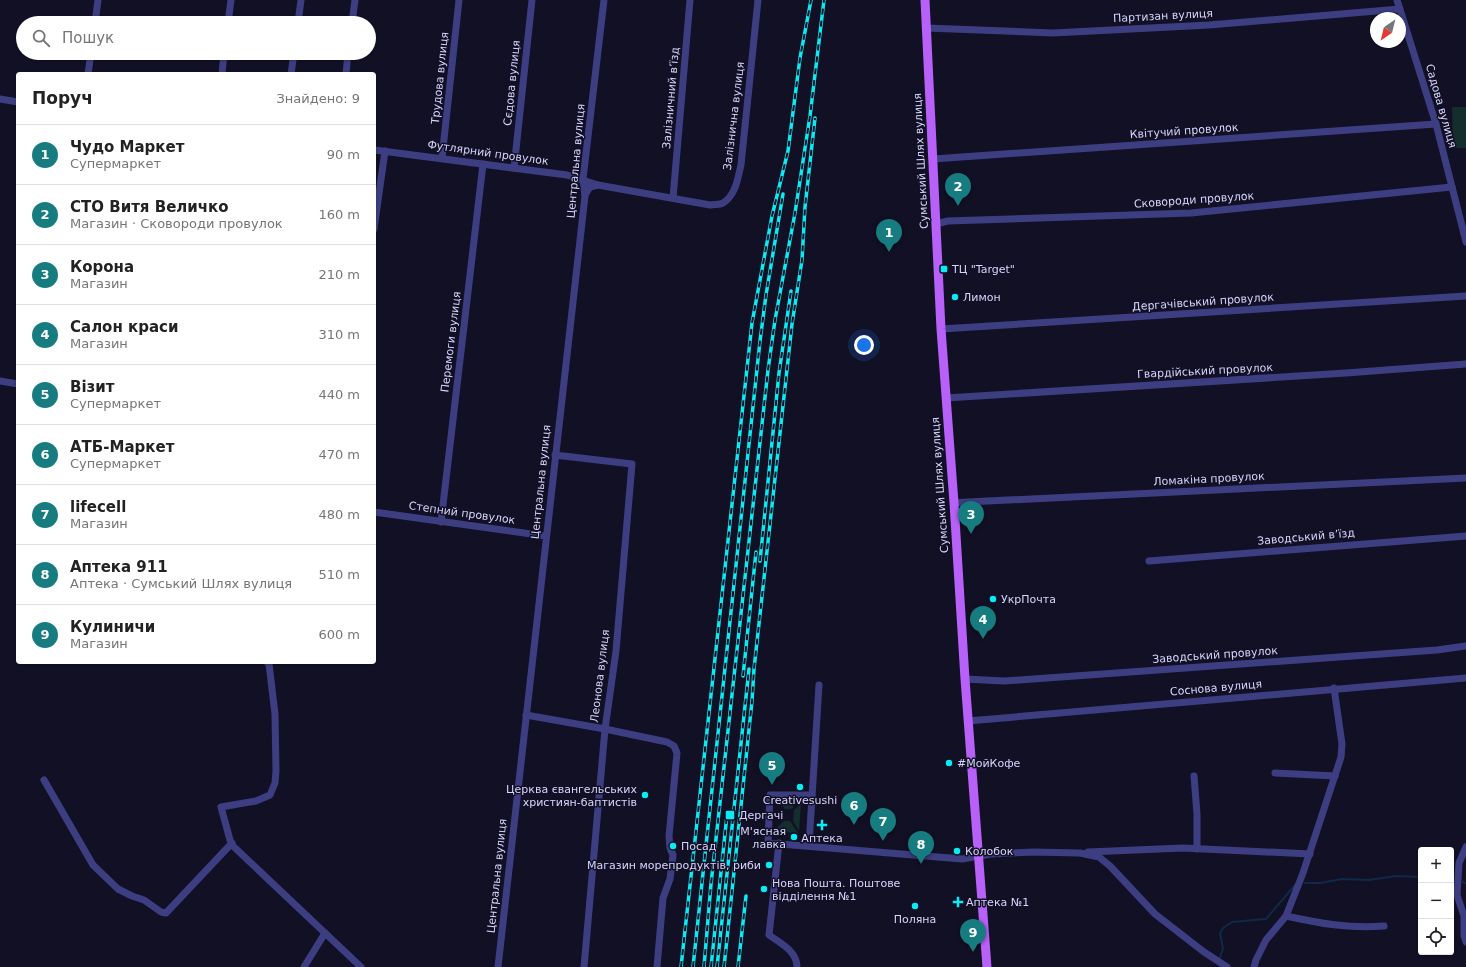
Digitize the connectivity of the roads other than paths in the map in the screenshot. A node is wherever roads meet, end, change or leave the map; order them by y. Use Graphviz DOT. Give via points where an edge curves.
graph roads {
  1 [pos="98,0"];
  2 [pos="231,0"];
  3 [pos="301,0"];
  4 [pos="355,0"];
  5 [pos="459,0"];
  6 [pos="532,0"];
  7 [pos="604,0"];
  8 [pos="690,0"];
  9 [pos="758,0"];
  10 [pos="925,0"];
  11 [pos="1397,0"];
  12 [pos="1400,8"];
  13 [pos="96,16"];
  14 [pos="229,16"];
  15 [pos="299,16"];
  16 [pos="353,16"];
  17 [pos="926,28"];
  18 [pos="89,60"];
  19 [pos="223,60"];
  20 [pos="293,60"];
  21 [pos="347,60"];
  22 [pos="88,72"];
  23 [pos="222,72"];
  24 [pos="291,72"];
  25 [pos="346,72"];
  26 [pos="0,99"];
  27 [pos="16,102"];
  28 [pos="1436,124"];
  29 [pos="376,150"];
  30 [pos="385,151"];
  31 [pos="442,158"];
  32 [pos="933,159"];
  33 [pos="483,164"];
  34 [pos="514,168"];
  35 [pos="583,179"];
  36 [pos="598,185"];
  37 [pos="1452,187"];
  38 [pos="585,196"];
  39 [pos="673,198"];
  40 [pos="376,215"];
  41 [pos="936,224"];
  42 [pos="1466,242"];
  43 [pos="1466,296"];
  44 [pos="941,329"];
  45 [pos="1466,364"];
  46 [pos="0,381"];
  47 [pos="16,384"];
  48 [pos="946,398"];
  49 [pos="555,455"];
  50 [pos="1466,478"];
  51 [pos="954,503"];
  52 [pos="376,512"];
  53 [pos="441,522"];
  54 [pos="546,536"];
  55 [pos="1466,536"];
  56 [pos="1148,561"];
  57 [pos="1466,646"];
  58 [pos="269,664"];
  59 [pos="1466,678"];
  60 [pos="965,679"];
  61 [pos="819,685"];
  62 [pos="1334,688"];
  63 [pos="526,716"];
  64 [pos="968,721"];
  65 [pos="605,729"];
  66 [pos="1275,773"];
  67 [pos="1194,776"];
  68 [pos="1335,776"];
  69 [pos="44,780"];
  70 [pos="812,795"];
  71 [pos="232,843"];
  72 [pos="779,843"];
  73 [pos="809,845"];
  74 [pos="1466,847"];
  75 [pos="1197,849"];
  76 [pos="1080,852"];
  77 [pos="1310,854"];
  78 [pos="978,857"];
  79 [pos="1286,916"];
  80 [pos="1384,926"];
  81 [pos="325,933"];
  82 [pos="1466,942"];
  83 [pos="1222,963"];
  84 [pos="304,967"];
  85 [pos="361,967"];
  86 [pos="498,967"];
  87 [pos="584,967"];
  88 [pos="657,967"];
  89 [pos="797,967"];
  90 [pos="987,967"];
  91 [pos="1254,967"];
  1 -- 13 [label="street"];
  2 -- 14 [label="street"];
  3 -- 15 [label="street"];
  4 -- 16 [label="street"];
  5 -- 31 [label="street, Трудова вулиця"];
  6 -- 34 [label="street, Сєдова вулиця"];
  7 -- 35 [label="street, Центральна вулиця"];
  8 -- 39 [label="street, Залізничний в’їзд"];
  9 -- 39 [label="street, Залізнична вулиця" via="741,164 736,186 722,203 710,205"];
  10 -- 17 [label="main road, Сумський Шлях вулиця"];
  11 -- 12 [label="street, Садова вулиця"];
  12 -- 17 [label="street, Партизан вулиця" via="1209,25 1053,33"];
  12 -- 28 [label="street, Садова вулиця"];
  17 -- 32 [label="main road, Сумський Шлях вулиця"];
  18 -- 22 [label="street"];
  19 -- 23 [label="street"];
  20 -- 24 [label="street"];
  21 -- 25 [label="street"];
  26 -- 27 [label="street"];
  28 -- 32 [label="street, Квітучий провулок"];
  28 -- 37 [label="street, Садова вулиця"];
  29 -- 30 [label="street, Футлярний провулок"];
  30 -- 31 [label="street, Футлярний провулок"];
  30 -- 40 [label="street"];
  31 -- 33 [label="street, Футлярний провулок"];
  32 -- 41 [label="main road, Сумський Шлях вулиця"];
  33 -- 34 [label="street, Футлярний провулок"];
  33 -- 53 [label="street, Перемоги вулиця"];
  34 -- 35 [label="street, Футлярний провулок"];
  35 -- 36 [label="street, Футлярний провулок"];
  35 -- 38 [label="street, Центральна вулиця"];
  36 -- 38 [label="street" via="590,187"];
  36 -- 39 [label="street, Залізнична вулиця"];
  37 -- 41 [label="street, Сковороди провулок" via="1191,213 948,221"];
  37 -- 42 [label="street, Садова вулиця"];
  38 -- 49 [label="street, Центральна вулиця"];
  41 -- 44 [label="main road, Сумський Шлях вулиця"];
  43 -- 44 [label="street, Дергачівський провулок"];
  44 -- 48 [label="main road, Сумський Шлях вулиця"];
  45 -- 48 [label="street, Гвардійський провулок"];
  46 -- 47 [label="street"];
  48 -- 51 [label="main road, Сумський Шлях вулиця"];
  49 -- 54 [label="street, Центральна вулиця"];
  49 -- 65 [label="street, Леонова вулиця" via="632,464 616,651"];
  50 -- 51 [label="street, Ломакіна провулок"];
  51 -- 60 [label="main road, Сумський Шлях вулиця"];
  52 -- 53 [label="street, Степний провулок"];
  53 -- 54 [label="street, Степний провулок"];
  54 -- 63 [label="street, Центральна вулиця"];
  55 -- 56 [label="street, Заводський в’їзд"];
  57 -- 60 [label="street, Заводський провулок" via="1011,680"];
  58 -- 71 [label="street" via="275,714 274,783 270,795 256,801 221,806"];
  59 -- 62 [label="street, Соснова вулиця"];
  60 -- 64 [label="main road, Сумський Шлях вулиця"];
  61 -- 70 [label="street"];
  62 -- 64 [label="street, Соснова вулиця"];
  62 -- 68 [label="street" via="1342,744"];
  63 -- 65 [label="street"];
  63 -- 86 [label="street, Центральна вулиця"];
  64 -- 78 [label="main road, Сумський Шлях вулиця"];
  65 -- 87 [label="street, Леонова вулиця"];
  65 -- 88 [label="street" via="667,742 674,746 677,754 669,836 673,855 670,880 663,898"];
  66 -- 68 [label="street"];
  67 -- 75 [label="street"];
  68 -- 77 [label="street"];
  69 -- 71 [label="street" via="94,865 118,889 144,900 161,912 166,913"];
  70 -- 72 [label="street" via="770,795 768,843"];
  70 -- 73 [label="street"];
  71 -- 81 [label="street"];
  72 -- 73 [label="street"];
  72 -- 89 [label="street" via="769,935 789,950 797,960"];
  73 -- 78 [label="street" via="962,859"];
  74 -- 82 [label="street" via="1459,863 1457,894 1464,916"];
  75 -- 76 [label="street"];
  75 -- 77 [label="street"];
  76 -- 78 [label="street" via="991,854"];
  76 -- 83 [label="street" via="1099,857 1155,914"];
  77 -- 79 [label="street"];
  78 -- 90 [label="main road, Сумський Шлях вулиця"];
  79 -- 80 [label="street" via="1364,928"];
  79 -- 91 [label="street" via="1266,940"];
  81 -- 84 [label="street"];
  81 -- 85 [label="street"];
}
